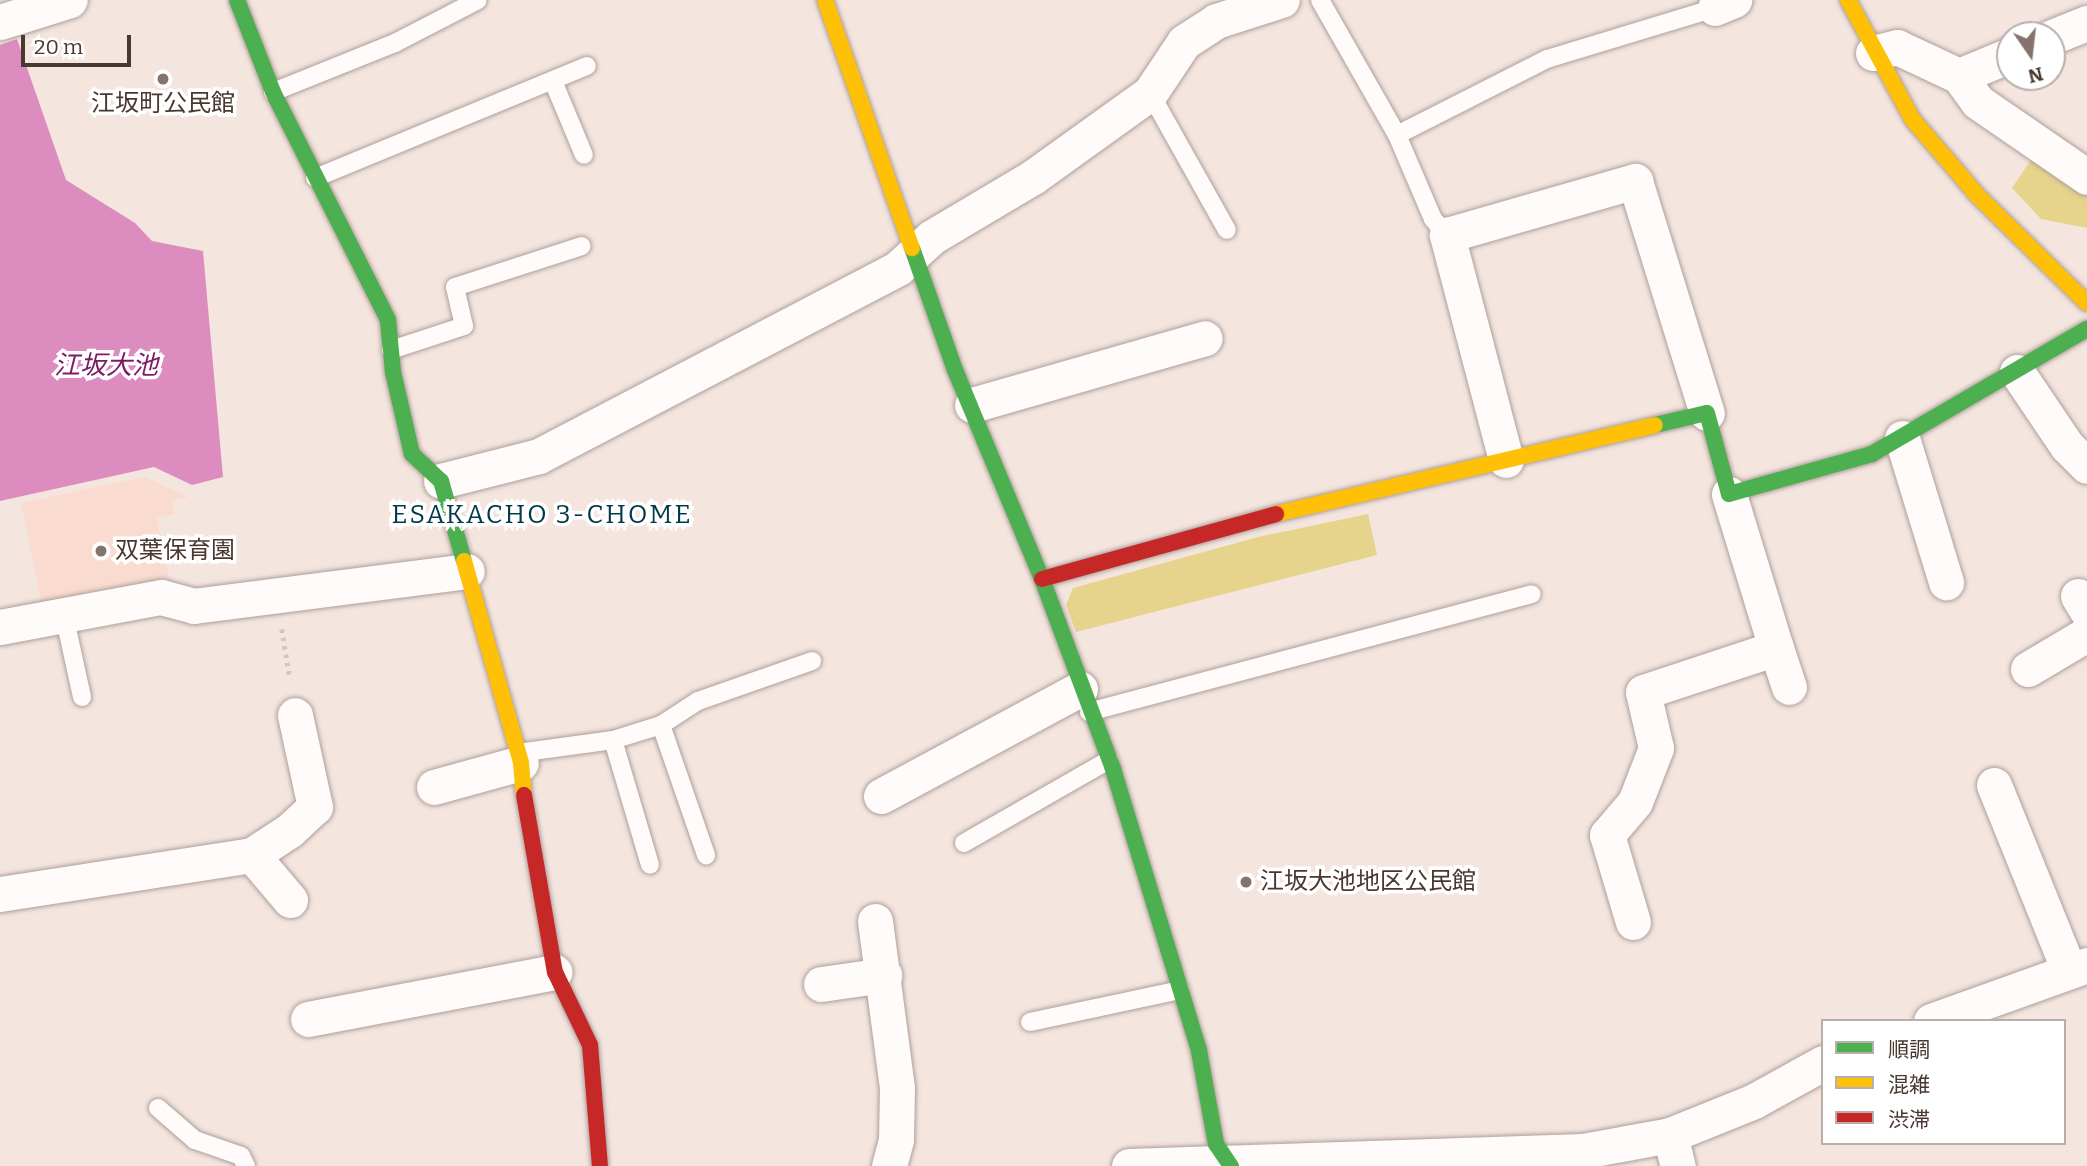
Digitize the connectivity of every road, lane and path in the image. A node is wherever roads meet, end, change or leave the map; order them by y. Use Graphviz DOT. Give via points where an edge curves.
graph roads {
  1 [pos="70,0"];
  2 [pos="237,0"];
  3 [pos="478,0"];
  4 [pos="825,0"];
  5 [pos="1282,0"];
  6 [pos="1320,0"];
  7 [pos="1848,0"];
  8 [pos="1725,4"];
  9 [pos="0,22"];
  10 [pos="2087,23"];
  11 [pos="2066,31"];
  12 [pos="1873,53"];
  13 [pos="1996,61"];
  14 [pos="587,66"];
  15 [pos="1959,76"];
  16 [pos="553,81"];
  17 [pos="273,92"];
  18 [pos="1150,93"];
  19 [pos="1397,135"];
  20 [pos="584,155"];
  21 [pos="2087,177"];
  22 [pos="315,178"];
  23 [pos="1227,230"];
  24 [pos="1447,235"];
  25 [pos="582,246"];
  26 [pos="913,255"];
  27 [pos="2087,303"];
  28 [pos="2087,328"];
  29 [pos="1205,338"];
  30 [pos="391,350"];
  31 [pos="2017,372"];
  32 [pos="972,405"];
  33 [pos="1707,413"];
  34 [pos="1902,438"];
  35 [pos="1506,460"];
  36 [pos="2087,466"];
  37 [pos="441,481"];
  38 [pos="1729,494"];
  39 [pos="467,571"];
  40 [pos="1042,579"];
  41 [pos="1946,582"];
  42 [pos="276,593"];
  43 [pos="1532,594"];
  44 [pos="64,615"];
  45 [pos="0,627"];
  46 [pos="2087,634"];
  47 [pos="1776,648"];
  48 [pos="812,660"];
  49 [pos="2028,669"];
  50 [pos="1789,687"];
  51 [pos="82,697"];
  52 [pos="1085,701"];
  53 [pos="295,715"];
  54 [pos="661,725"];
  55 [pos="613,740"];
  56 [pos="520,758"];
  57 [pos="1109,760"];
  58 [pos="1994,785"];
  59 [pos="434,787"];
  60 [pos="881,796"];
  61 [pos="964,843"];
  62 [pos="252,855"];
  63 [pos="706,855"];
  64 [pos="650,865"];
  65 [pos="0,894"];
  66 [pos="289,900"];
  67 [pos="875,921"];
  68 [pos="1633,922"];
  69 [pos="2078,967"];
  70 [pos="555,972"];
  71 [pos="884,975"];
  72 [pos="821,984"];
  73 [pos="1180,990"];
  74 [pos="308,1019"];
  75 [pos="1936,1019"];
  76 [pos="1030,1022"];
  77 [pos="1821,1064"];
  78 [pos="158,1108"];
  79 [pos="1674,1151"];
  80 [pos="1358,1163"];
  81 [pos="1230,1165"];
  82 [pos="246,1166"];
  83 [pos="600,1166"];
  84 [pos="889,1166"];
  85 [pos="1129,1166"];
  1 -- 9 [label="street"];
  2 -- 17 [label="street"];
  3 -- 17 [label="lane" via="396,43"];
  4 -- 26 [label="street"];
  5 -- 18 [label="street" via="1216,21 1184,42"];
  6 -- 19 [label="lane"];
  7 -- 12 [label="street"];
  8 -- 19 [label="lane" via="1547,60"];
  10 -- 11 [label="street"];
  12 -- 15 [label="street" via="1897,47"];
  12 -- 27 [label="street" via="1913,120 1977,195"];
  13 -- 15 [label="street"];
  14 -- 16 [label="lane"];
  15 -- 21 [label="street" via="1978,102"];
  16 -- 20 [label="lane"];
  16 -- 22 [label="lane"];
  17 -- 22 [label="street"];
  18 -- 23 [label="lane"];
  18 -- 26 [label="street" via="1033,177 932,237"];
  19 -- 24 [label="lane" via="1433,219"];
  22 -- 30 [label="street" via="388,320"];
  24 -- 33 [label="street" via="1635,181"];
  24 -- 35 [label="street"];
  25 -- 30 [label="lane" via="455,287 464,326"];
  26 -- 32 [label="street"];
  26 -- 37 [label="street" via="898,268 539,456"];
  28 -- 31 [label="street"];
  29 -- 32 [label="street"];
  30 -- 37 [label="street" via="412,454"];
  31 -- 34 [label="street"];
  31 -- 36 [label="street" via="2067,446"];
  32 -- 40 [label="street"];
  33 -- 35 [label="street"];
  33 -- 38 [label="street"];
  34 -- 38 [label="street" via="1872,454"];
  34 -- 41 [label="street"];
  35 -- 40 [label="street" via="1251,520"];
  37 -- 39 [label="street"];
  38 -- 47 [label="street"];
  39 -- 42 [label="street"];
  39 -- 56 [label="street"];
  40 -- 52 [label="street"];
  42 -- 44 [label="street" via="194,606 161,597"];
  42 -- 53 [label="path"];
  43 -- 52 [label="lane"];
  44 -- 45 [label="street"];
  44 -- 51 [label="lane"];
  46 -- 49 [label="street"];
  47 -- 50 [label="street"];
  47 -- 68 [label="street" via="1643,692 1656,748 1635,802 1607,835"];
  48 -- 54 [label="lane" via="698,701"];
  52 -- 57 [label="street"];
  52 -- 60 [label="street"];
  53 -- 62 [label="street" via="315,807"];
  54 -- 55 [label="lane"];
  54 -- 63 [label="lane"];
  55 -- 56 [label="lane"];
  55 -- 64 [label="lane"];
  56 -- 59 [label="street"];
  56 -- 70 [label="street" via="527,832"];
  57 -- 61 [label="lane"];
  57 -- 73 [label="street"];
  58 -- 69 [label="street"];
  62 -- 65 [label="street"];
  62 -- 66 [label="street"];
  67 -- 71 [label="street"];
  69 -- 75 [label="street"];
  70 -- 74 [label="street"];
  70 -- 83 [label="street" via="590,1045"];
  71 -- 72 [label="street"];
  71 -- 84 [label="street" via="897,1088 896,1140"];
  73 -- 76 [label="lane"];
  73 -- 81 [label="street" via="1199,1051 1216,1144"];
  77 -- 79 [label="street"];
  78 -- 82 [label="lane" via="195,1140 241,1156"];
  79 -- 80 [label="street"];
  80 -- 81 [label="street"];
  81 -- 85 [label="street"];
}
